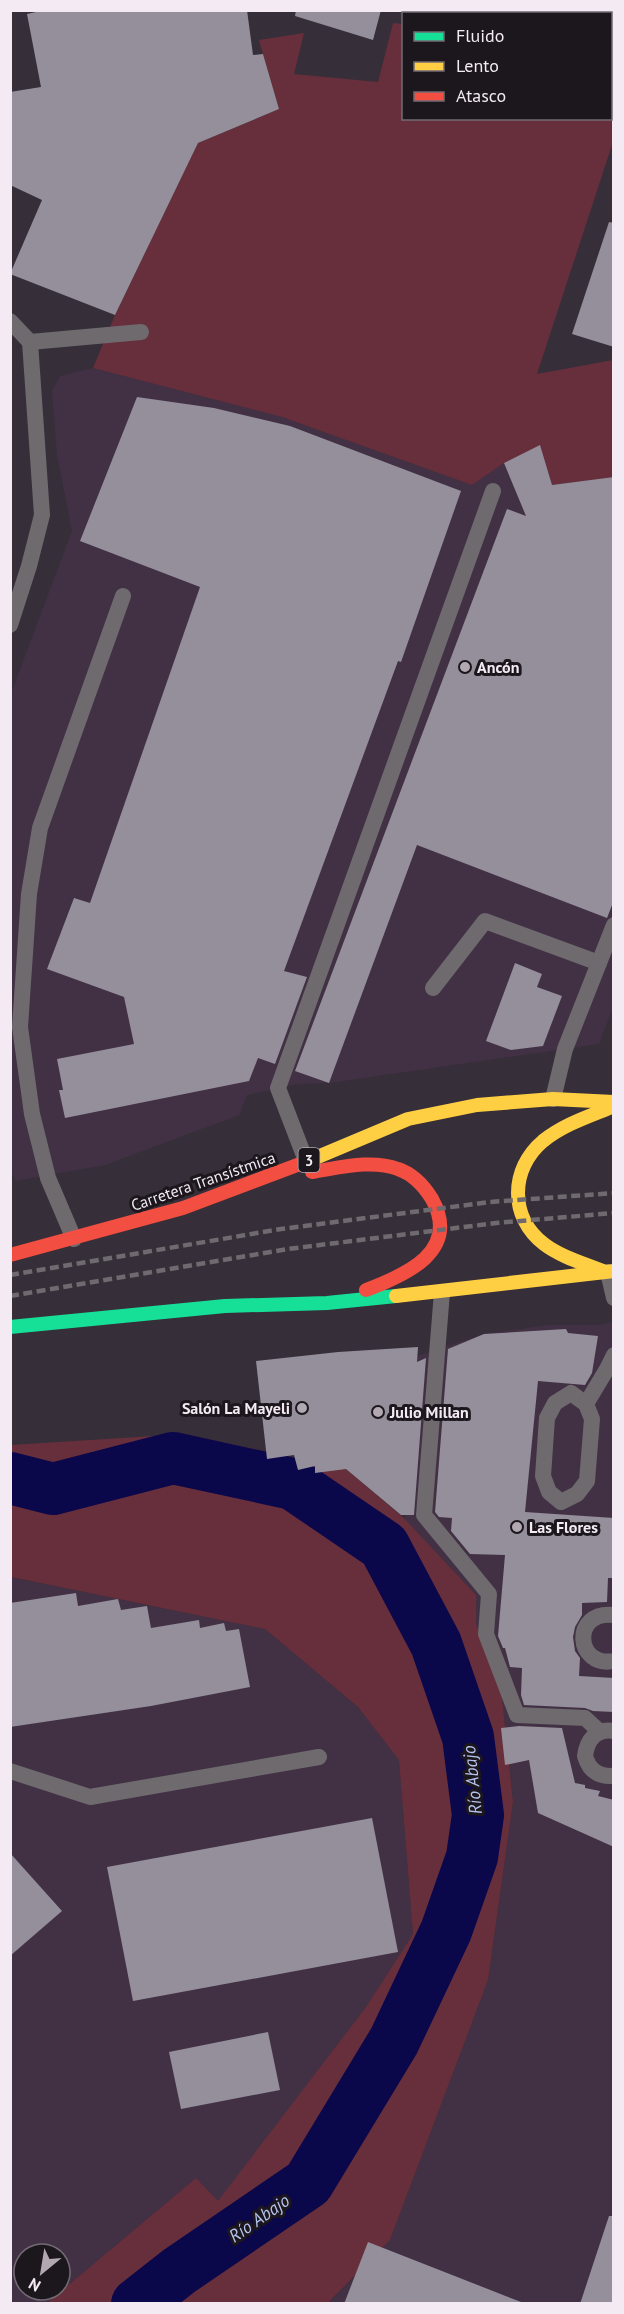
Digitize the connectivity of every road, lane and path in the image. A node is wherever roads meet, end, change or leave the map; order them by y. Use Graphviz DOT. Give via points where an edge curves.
graph roads {
  1 [pos="10,321"];
  2 [pos="141,332"];
  3 [pos="30,342"];
  4 [pos="493,491"];
  5 [pos="123,596"];
  6 [pos="10,625"];
  7 [pos="614,926"];
  8 [pos="599,963"];
  9 [pos="433,988"];
  10 [pos="553,1100"];
  11 [pos="614,1104"];
  12 [pos="306,1161"];
  13 [pos="267,1178"];
  14 [pos="74,1239"];
  15 [pos="10,1255"];
  16 [pos="611,1272"];
  17 [pos="442,1292"];
  18 [pos="614,1298"];
  19 [pos="327,1303"];
  20 [pos="10,1327"];
  21 [pos="614,1354"];
  22 [pos="586,1404"];
  23 [pos="614,1615"];
  24 [pos="614,1660"];
  25 [pos="607,1732"];
  26 [pos="319,1757"];
  27 [pos="10,1771"];
  28 [pos="614,1776"];
  1 -- 3 [label="lane"];
  2 -- 3 [label="lane"];
  3 -- 6 [label="lane" via="42,515"];
  4 -- 12 [label="lane" via="278,1088"];
  5 -- 14 [label="lane" via="40,828 29,894 20,1027 32,1114 48,1178"];
  7 -- 8 [label="lane"];
  8 -- 9 [label="lane" via="485,921"];
  8 -- 10 [label="lane" via="565,1049"];
  10 -- 11 [label="main road, Carretera Transístmica / 3"];
  10 -- 12 [label="main road, Carretera Transístmica / 3" via="477,1105 408,1119"];
  11 -- 16 [label="main road" via="545,1139 525,1160 517,1189 522,1221 532,1235 561,1254"];
  12 -- 13 [label="main road, Carretera Transístmica / 3"];
  13 -- 14 [label="main road, Carretera Transístmica / 3" via="183,1208"];
  13 -- 19 [label="main road" via="380,1165 412,1175 433,1198 440,1228 431,1253 404,1273"];
  14 -- 15 [label="main road, Carretera Transístmica / 3"];
  16 -- 17 [label="main road"];
  16 -- 18 [label="lane"];
  17 -- 19 [label="main road"];
  17 -- 25 [label="lane" via="424,1515 489,1594 486,1634 517,1715 585,1718"];
  19 -- 20 [label="main road" via="225,1306"];
  21 -- 22 [label="lane"];
  22 -- 22 [label="lane" via="592,1419 587,1481 577,1494 561,1502 549,1492 543,1476 548,1418 555,1403 572,1393"];
  23 -- 24 [label="lane" via="604,1614 591,1620 583,1640 594,1659"];
  25 -- 28 [label="lane" via="594,1735 585,1756 597,1774"];
  26 -- 27 [label="lane" via="90,1797"];
}
